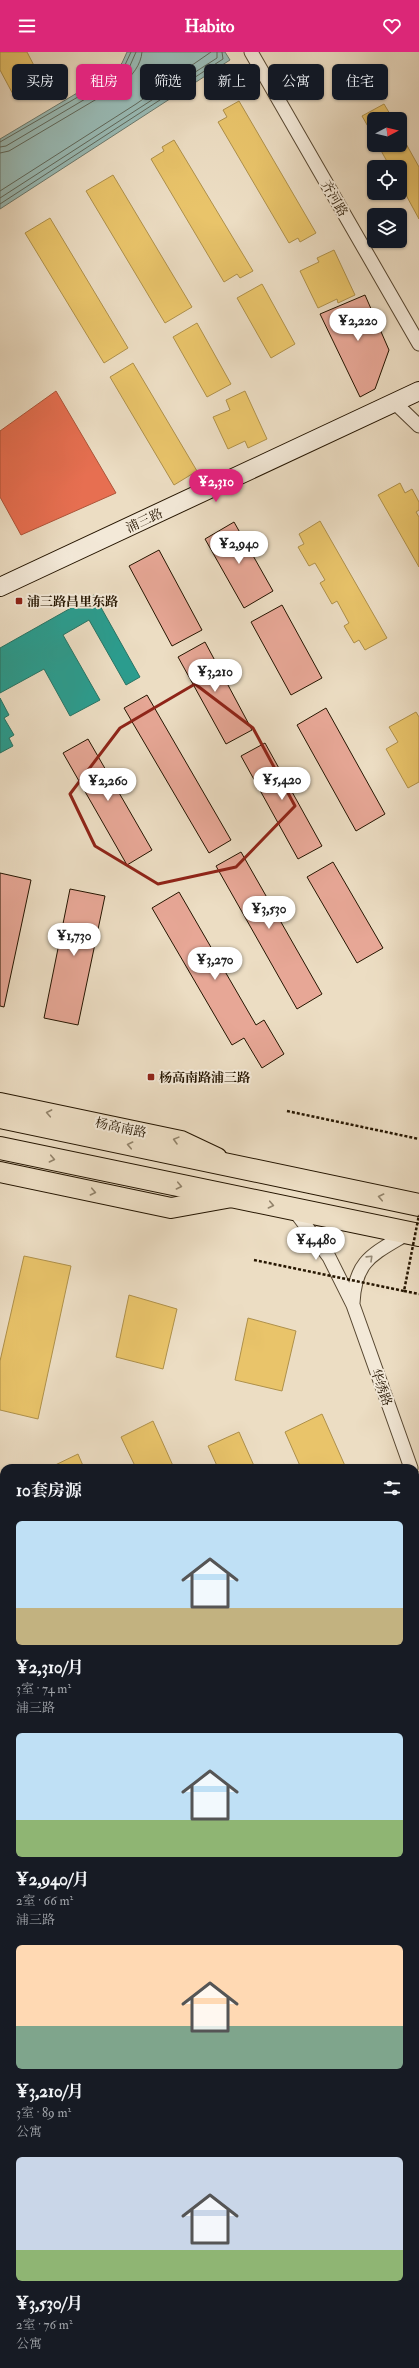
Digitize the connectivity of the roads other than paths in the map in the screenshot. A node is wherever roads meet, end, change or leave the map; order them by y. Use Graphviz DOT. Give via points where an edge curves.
graph roads {
  1 [pos="252,54"];
  2 [pos="419,344"];
  3 [pos="419,391"];
  4 [pos="395,403"];
  5 [pos="419,426"];
  6 [pos="0,587"];
  7 [pos="0,1103"];
  8 [pos="0,1118"];
  9 [pos="0,1148"];
  10 [pos="237,1167"];
  11 [pos="0,1172"];
  12 [pos="233,1197"];
  13 [pos="419,1205"];
  14 [pos="294,1210"];
  15 [pos="415,1228"];
  16 [pos="352,1305"];
  17 [pos="410,1464"];
  1 -- 2 [label="street, 齐河路"];
  3 -- 4 [label="street, 浦三路"];
  4 -- 5 [label="street"];
  4 -- 6 [label="street, 浦三路"];
  10 -- 7 [label="main road, 杨高南路, one-way" via="181,1141"];
  10 -- 8 [label="highway, 杨高南路, one-way"];
  9 -- 12 [label="highway, one-way"];
  13 -- 10 [label="highway, 杨高南路, one-way"];
  11 -- 12 [label="main road, one-way" via="171,1208"];
  12 -- 14 [label="highway, one-way"];
  14 -- 15 [label="highway"];
  14 -- 16 [label="street, 华绣路" via="329,1257"];
  16 -- 15 [label="street, 华绣路, one-way" via="354,1285 360,1269 372,1255"];
  16 -- 17 [label="street, 华绣路"];
}
